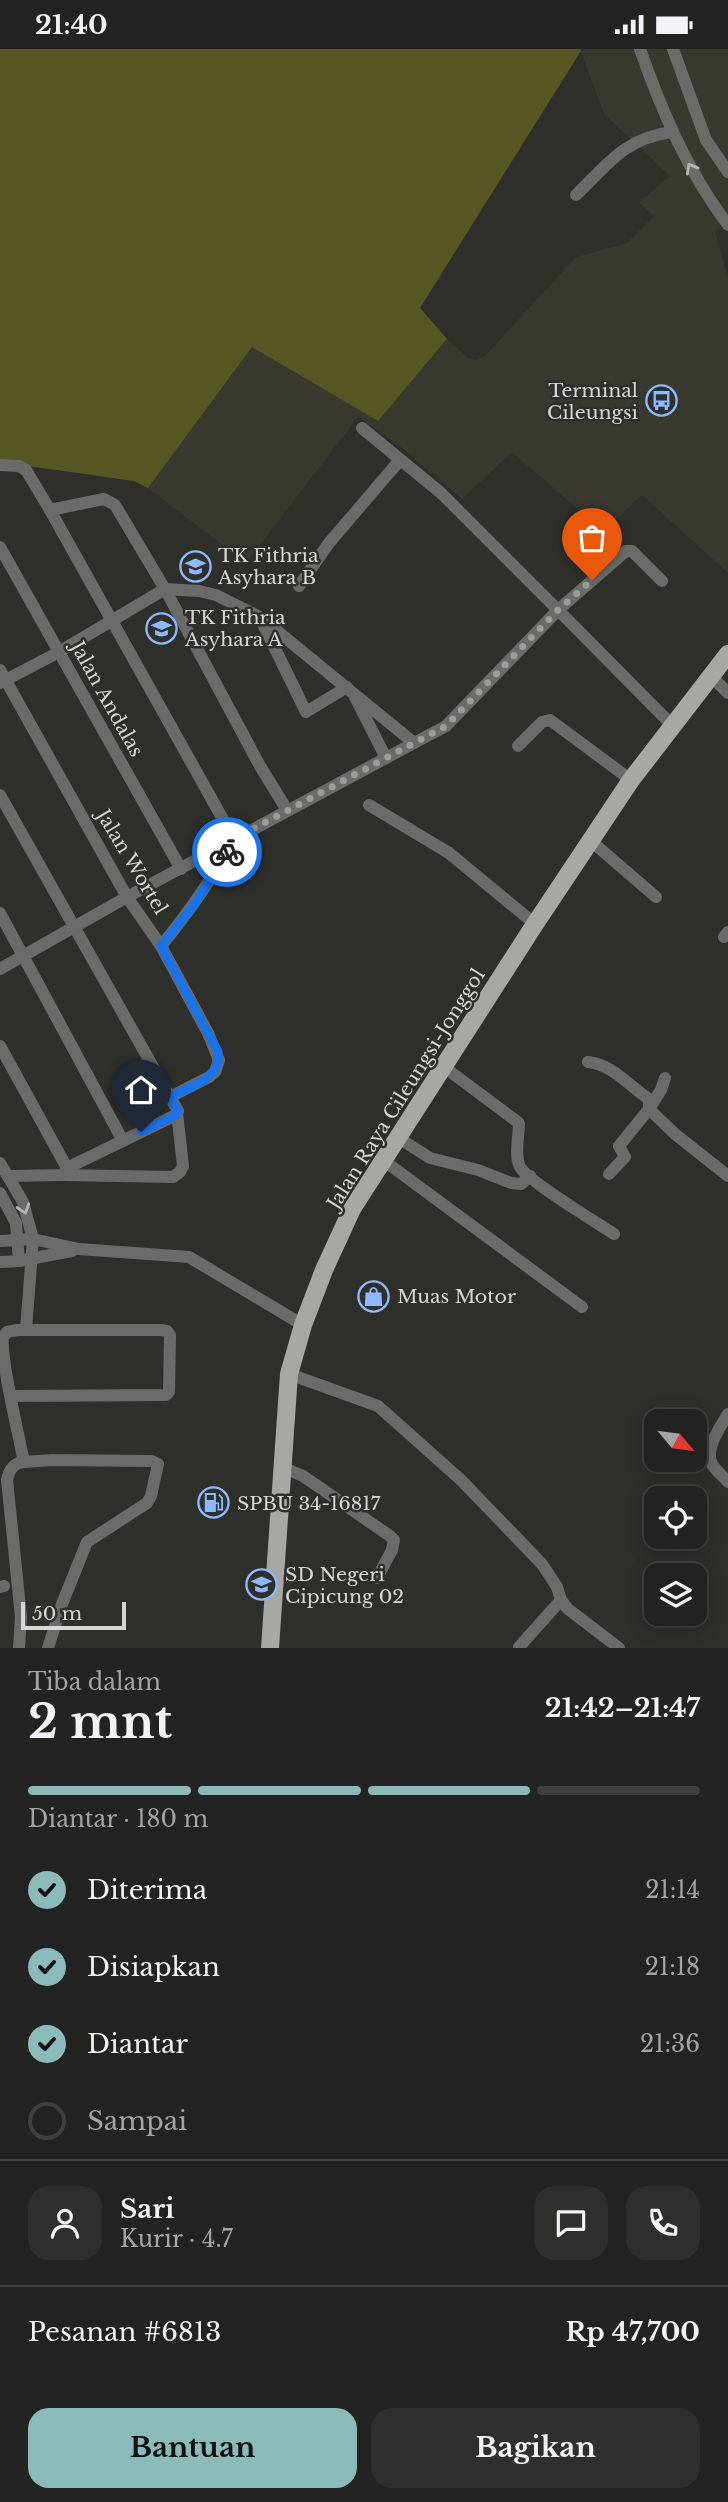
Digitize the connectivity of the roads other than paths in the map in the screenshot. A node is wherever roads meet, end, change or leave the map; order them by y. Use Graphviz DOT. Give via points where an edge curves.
graph roads {
  1 [pos="640,49"];
  2 [pos="673,49"];
  3 [pos="672,132"];
  4 [pos="728,171"];
  5 [pos="576,195"];
  6 [pos="728,225"];
  7 [pos="362,428"];
  8 [pos="400,460"];
  9 [pos="0,465"];
  10 [pos="51,510"];
  11 [pos="0,547"];
  12 [pos="662,581"];
  13 [pos="299,586"];
  14 [pos="165,589"];
  15 [pos="558,610"];
  16 [pos="260,617"];
  17 [pos="111,621"];
  18 [pos="59,652"];
  19 [pos="728,654"];
  20 [pos="711,676"];
  21 [pos="2,678"];
  22 [pos="349,689"];
  23 [pos="728,693"];
  24 [pos="672,726"];
  25 [pos="414,743"];
  26 [pos="518,746"];
  27 [pos="386,758"];
  28 [pos="631,780"];
  29 [pos="0,795"];
  30 [pos="369,805"];
  31 [pos="287,810"];
  32 [pos="234,839"];
  33 [pos="591,841"];
  34 [pos="181,869"];
  35 [pos="127,897"];
  36 [pos="656,897"];
  37 [pos="0,913"];
  38 [pos="535,924"];
  39 [pos="75,926"];
  40 [pos="161,946"];
  41 [pos="24,955"];
  42 [pos="0,969"];
  43 [pos="0,1046"];
  44 [pos="588,1062"];
  45 [pos="444,1067"];
  46 [pos="665,1078"];
  47 [pos="170,1097"];
  48 [pos="649,1109"];
  49 [pos="177,1113"];
  50 [pos="397,1137"];
  51 [pos="123,1141"];
  52 [pos="383,1160"];
  53 [pos="0,1163"];
  54 [pos="65,1171"];
  55 [pos="609,1174"];
  56 [pos="9,1176"];
  57 [pos="530,1176"];
  58 [pos="728,1176"];
  59 [pos="0,1193"];
  60 [pos="614,1234"];
  61 [pos="33,1239"];
  62 [pos="18,1240"];
  63 [pos="0,1241"];
  64 [pos="79,1249"];
  65 [pos="26,1260"];
  66 [pos="0,1262"];
  67 [pos="582,1307"];
  68 [pos="303,1325"];
  69 [pos="26,1330"];
  70 [pos="289,1374"];
  71 [pos="11,1396"];
  72 [pos="728,1414"];
  73 [pos="24,1462"];
  74 [pos="282,1467"];
  75 [pos="728,1482"];
  76 [pos="377,1578"];
  77 [pos="561,1600"];
  78 [pos="519,1647"];
  79 [pos="19,1648"];
  80 [pos="48,1648"];
  81 [pos="270,1648"];
  82 [pos="619,1648"];
  1 -- 3 [label="street"];
  2 -- 4 [label="street" via="706,140"];
  3 -- 5 [label="street" via="652,135 620,151"];
  6 -- 3 [label="street, one-way" via="708,199"];
  7 -- 8 [label="street"];
  8 -- 13 [label="street"];
  8 -- 15 [label="street" via="441,493"];
  9 -- 10 [label="street" via="26,470"];
  10 -- 14 [label="street" via="104,499 112,502"];
  10 -- 17 [label="street"];
  11 -- 18 [label="street, Jalan Andalas"];
  12 -- 15 [label="street" via="632,551 626,551"];
  14 -- 16 [label="street" via="216,595"];
  14 -- 17 [label="street"];
  14 -- 31 [label="street"];
  15 -- 24 [label="street"];
  15 -- 25 [label="street" via="446,726"];
  16 -- 22 [label="street"];
  16 -- 22 [label="street" via="306,712"];
  17 -- 18 [label="street"];
  17 -- 32 [label="street"];
  18 -- 21 [label="street"];
  18 -- 34 [label="street, Jalan Andalas"];
  19 -- 20 [label="main road, Jalan Raya Cileungsi-Jonggol"];
  20 -- 23 [label="street"];
  20 -- 24 [label="main road, Jalan Raya Cileungsi-Jonggol"];
  21 -- 35 [label="street, Jalan Wortel"];
  22 -- 25 [label="street"];
  22 -- 27 [label="street"];
  24 -- 28 [label="main road, Jalan Raya Cileungsi-Jonggol"];
  25 -- 27 [label="street"];
  26 -- 28 [label="street" via="550,720"];
  27 -- 31 [label="street"];
  28 -- 33 [label="main road, Jalan Raya Cileungsi-Jonggol"];
  29 -- 39 [label="street"];
  30 -- 38 [label="street" via="449,853"];
  31 -- 32 [label="street"];
  32 -- 34 [label="street"];
  32 -- 40 [label="street" via="194,905"];
  33 -- 36 [label="street"];
  33 -- 38 [label="main road, Jalan Raya Cileungsi-Jonggol"];
  34 -- 35 [label="street"];
  35 -- 39 [label="street"];
  35 -- 40 [label="street, Jalan Wortel"];
  37 -- 41 [label="street"];
  38 -- 45 [label="main road, Jalan Raya Cileungsi-Jonggol"];
  39 -- 41 [label="street"];
  39 -- 47 [label="street"];
  40 -- 47 [label="street, Jalan Wortel" via="219,1060 209,1077"];
  41 -- 42 [label="street"];
  41 -- 51 [label="street"];
  43 -- 54 [label="street"];
  44 -- 48 [label="street" via="607,1068 649,1099"];
  45 -- 50 [label="main road, Jalan Raya Cileungsi-Jonggol"];
  45 -- 57 [label="street" via="519,1123 518,1159"];
  46 -- 48 [label="street"];
  47 -- 49 [label="street"];
  48 -- 55 [label="street" via="620,1143 625,1157"];
  48 -- 58 [label="street"];
  49 -- 51 [label="street"];
  49 -- 54 [label="street" via="183,1166 173,1177"];
  50 -- 52 [label="main road, Jalan Raya Cileungsi-Jonggol"];
  50 -- 57 [label="street" via="430,1158 511,1183 521,1184"];
  51 -- 54 [label="street"];
  52 -- 67 [label="street"];
  52 -- 68 [label="main road, Jalan Raya Cileungsi-Jonggol" via="352,1209"];
  53 -- 56 [label="street"];
  54 -- 56 [label="street"];
  56 -- 61 [label="street, one-way" via="23,1202"];
  57 -- 60 [label="street"];
  59 -- 62 [label="street" via="16,1223"];
  61 -- 62 [label="street"];
  61 -- 64 [label="street"];
  61 -- 65 [label="street"];
  62 -- 63 [label="street"];
  62 -- 65 [label="street"];
  64 -- 65 [label="street"];
  64 -- 68 [label="street" via="189,1257"];
  65 -- 66 [label="street"];
  65 -- 69 [label="street"];
  68 -- 70 [label="main road, Jalan Raya Cileungsi-Jonggol"];
  69 -- 71 [label="street" via="7,1332 2,1341"];
  69 -- 71 [label="street" via="167,1331 169,1392 162,1396"];
  70 -- 74 [label="main road, Jalan Raya Cileungsi-Jonggol"];
  70 -- 77 [label="street" via="378,1406 461,1480 542,1564"];
  71 -- 73 [label="street"];
  72 -- 75 [label="street" via="710,1455"];
  73 -- 79 [label="street" via="12,1467 7,1480 21,1617"];
  73 -- 80 [label="street" via="158,1464 147,1503 85,1545"];
  74 -- 76 [label="street" via="303,1476 394,1540"];
  74 -- 81 [label="main road, Jalan Raya Cileungsi-Jonggol"];
  77 -- 78 [label="street"];
  77 -- 82 [label="street"];
}
